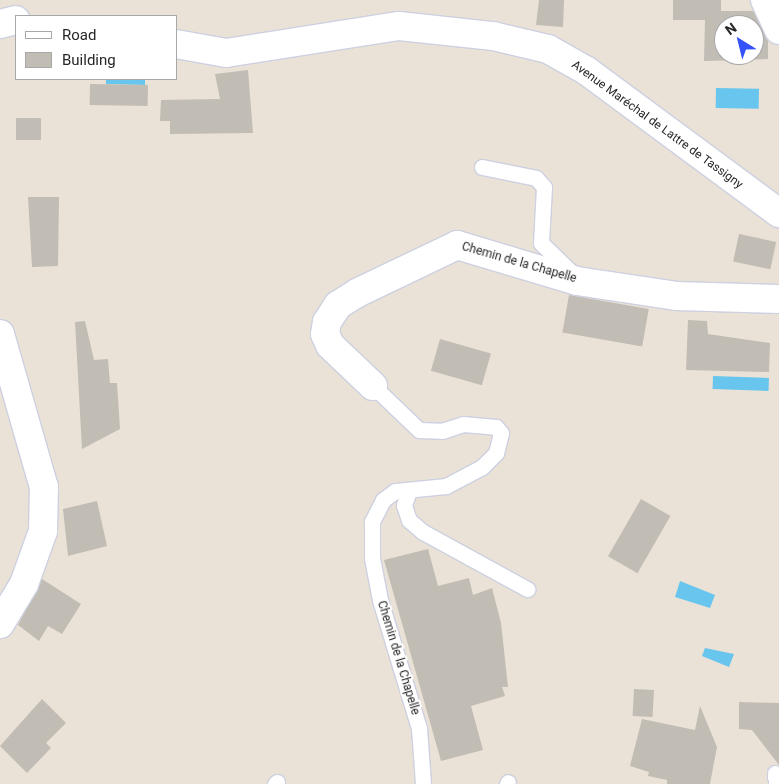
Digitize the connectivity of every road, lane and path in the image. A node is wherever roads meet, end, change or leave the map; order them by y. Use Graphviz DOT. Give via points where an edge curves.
graph roads {
  1 [pos="765,0"];
  2 [pos="15,20"];
  3 [pos="0,24"];
  4 [pos="779,30"];
  5 [pos="178,44"];
  6 [pos="482,168"];
  7 [pos="779,213"];
  8 [pos="577,281"];
  9 [pos="779,299"];
  10 [pos="0,334"];
  11 [pos="372,386"];
  12 [pos="409,491"];
  13 [pos="527,589"];
  14 [pos="0,624"];
  15 [pos="423,784"];
  1 -- 4 [label="street"];
  2 -- 3 [label="street"];
  5 -- 7 [label="street, Avenue Maréchal de Lattre de Tassigny" via="226,53 399,26 492,36 548,49 586,71"];
  6 -- 8 [label="lane" via="536,178 544,187 541,243"];
  8 -- 9 [label="street, Chemin de la Chapelle" via="676,296"];
  8 -- 11 [label="street, Chemin de la Chapelle" via="456,245 401,268 338,305 327,322 325,334 334,350"];
  10 -- 14 [label="street" via="44,488 43,531 24,584"];
  11 -- 12 [label="lane, Chemin de la Chapelle" via="419,430 442,431 463,424 496,427 501,433 496,454 466,478 446,486"];
  12 -- 13 [label="lane" via="404,506 409,520 424,532"];
  12 -- 15 [label="lane, Chemin de la Chapelle" via="395,491 375,513 372,558 384,612 419,728"];
}
